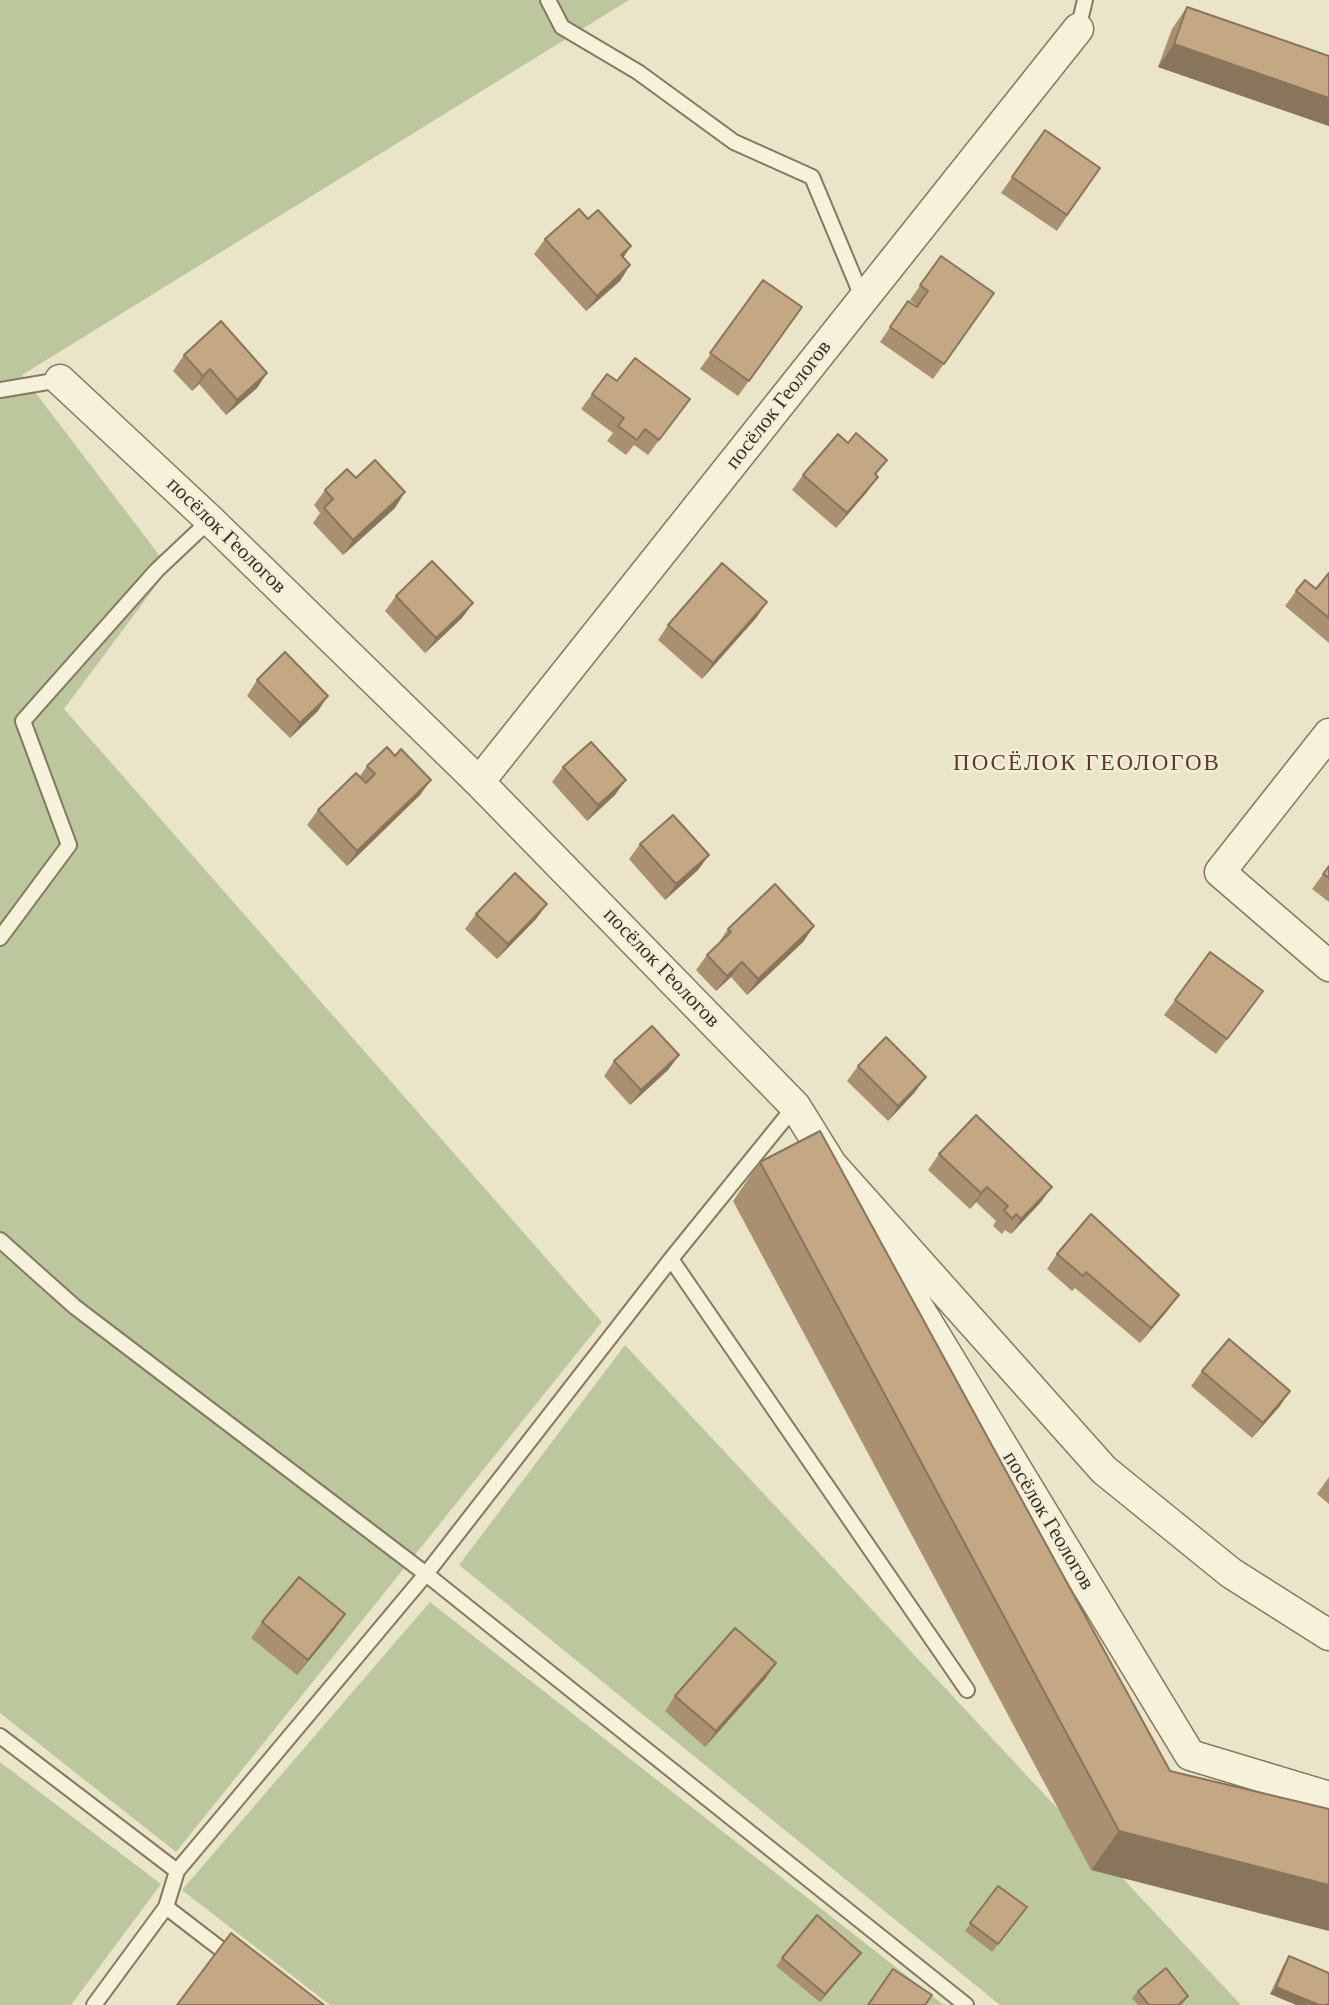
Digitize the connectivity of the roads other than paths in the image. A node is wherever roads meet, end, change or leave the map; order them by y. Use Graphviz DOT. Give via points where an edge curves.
graph roads {
  1 [pos="548,0"];
  2 [pos="1085,0"];
  3 [pos="1078,29"];
  4 [pos="863,299"];
  5 [pos="60,380"];
  6 [pos="0,390"];
  7 [pos="210,520"];
  8 [pos="1329,734"];
  9 [pos="479,782"];
  10 [pos="0,938"];
  11 [pos="1329,966"];
  12 [pos="795,1106"];
  13 [pos="831,1164"];
  14 [pos="0,1240"];
  15 [pos="671,1259"];
  16 [pos="426,1574"];
  17 [pos="1329,1635"];
  18 [pos="967,1690"];
  19 [pos="0,1736"];
  20 [pos="1329,1797"];
  21 [pos="177,1871"];
  22 [pos="166,1907"];
  23 [pos="251,1972"];
  24 [pos="94,2005"];
  25 [pos="966,2005"];
  1 -- 4 [label="lane" via="562,27 638,72 734,142 812,177"];
  2 -- 3 [label="lane"];
  3 -- 4 [label="street, посёлок Геологов"];
  4 -- 9 [label="street, посёлок Геологов"];
  5 -- 6 [label="lane"];
  5 -- 7 [label="street, посёлок Геологов"];
  7 -- 9 [label="street, посёлок Геологов"];
  7 -- 10 [label="lane" via="158,570 23,721 69,845"];
  8 -- 11 [label="street" via="1220,872"];
  9 -- 12 [label="street, посёлок Геологов"];
  12 -- 13 [label="street, посёлок Геологов"];
  12 -- 15 [label="lane"];
  13 -- 17 [label="street, посёлок Геологов" via="1104,1470 1231,1573"];
  13 -- 20 [label="street, посёлок Геологов" via="1190,1755"];
  14 -- 16 [label="lane" via="75,1307"];
  15 -- 16 [label="lane"];
  15 -- 18 [label="lane"];
  16 -- 21 [label="lane"];
  16 -- 25 [label="lane"];
  19 -- 21 [label="lane"];
  21 -- 22 [label="lane"];
  22 -- 23 [label="lane"];
  22 -- 24 [label="lane"];
}
